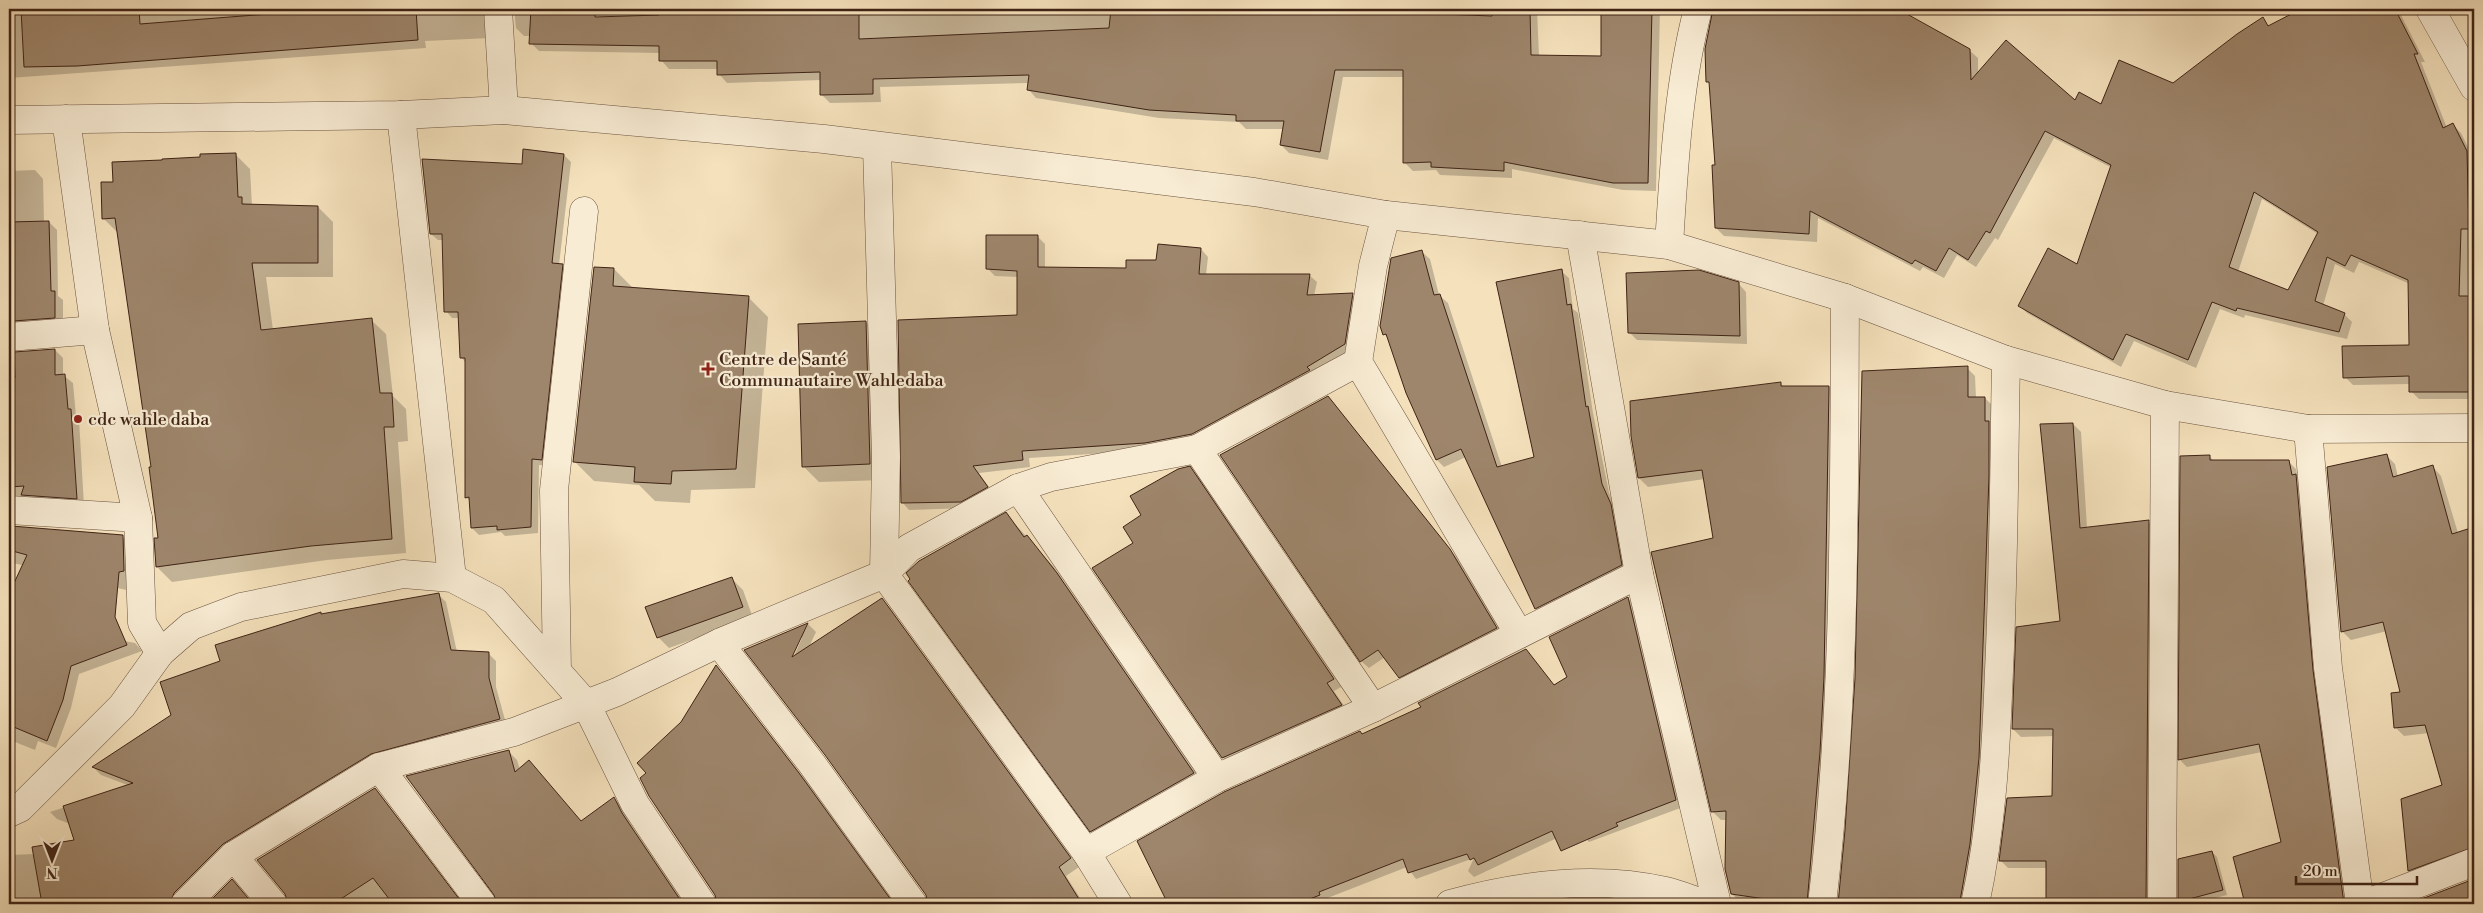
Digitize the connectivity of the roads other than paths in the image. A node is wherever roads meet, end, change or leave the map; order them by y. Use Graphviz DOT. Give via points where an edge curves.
graph roads {
  1 [pos="498,9"];
  2 [pos="1698,9"];
  3 [pos="2430,9"];
  4 [pos="2474,87"];
  5 [pos="504,110"];
  6 [pos="401,115"];
  7 [pos="66,119"];
  8 [pos="9,120"];
  9 [pos="877,147"];
  10 [pos="584,211"];
  11 [pos="1386,215"];
  12 [pos="1580,235"];
  13 [pos="1669,245"];
  14 [pos="1845,298"];
  15 [pos="95,330"];
  16 [pos="9,337"];
  17 [pos="2006,360"];
  18 [pos="1358,362"];
  19 [pos="2165,405"];
  20 [pos="2474,428"];
  21 [pos="2308,429"];
  22 [pos="1197,449"];
  23 [pos="1018,488"];
  24 [pos="9,510"];
  25 [pos="138,518"];
  26 [pos="884,574"];
  27 [pos="1639,574"];
  28 [pos="452,578"];
  29 [pos="1519,634"];
  30 [pos="719,643"];
  31 [pos="160,653"];
  32 [pos="557,671"];
  33 [pos="586,704"];
  34 [pos="1373,708"];
  35 [pos="379,767"];
  36 [pos="1217,778"];
  37 [pos="9,812"];
  38 [pos="1086,852"];
  39 [pos="233,856"];
  40 [pos="2474,862"];
  41 [pos="185,904"];
  42 [pos="273,904"];
  43 [pos="482,904"];
  44 [pos="702,904"];
  45 [pos="912,904"];
  46 [pos="1116,904"];
  47 [pos="1450,904"];
  48 [pos="1705,904"];
  49 [pos="1717,904"];
  50 [pos="1822,904"];
  51 [pos="1975,904"];
  52 [pos="2162,904"];
  53 [pos="2360,904"];
  54 [pos="2365,904"];
  1 -- 5 [label="street"];
  2 -- 13 [label="street" via="1677,129"];
  3 -- 4 [label="street"];
  5 -- 6 [label="street"];
  5 -- 9 [label="street" via="824,139"];
  6 -- 7 [label="street"];
  6 -- 28 [label="street"];
  7 -- 8 [label="street"];
  7 -- 15 [label="street"];
  9 -- 11 [label="street" via="1254,192"];
  9 -- 26 [label="street" via="886,457"];
  10 -- 32 [label="street" via="554,490"];
  11 -- 12 [label="street"];
  11 -- 18 [label="street" via="1373,266"];
  12 -- 13 [label="street"];
  12 -- 27 [label="street"];
  13 -- 14 [label="street"];
  14 -- 17 [label="street"];
  14 -- 50 [label="street" via="1844,564 1836,737"];
  15 -- 16 [label="street"];
  15 -- 25 [label="street"];
  17 -- 19 [label="street"];
  17 -- 51 [label="street" via="1995,770 1985,860"];
  18 -- 22 [label="street"];
  18 -- 29 [label="street"];
  19 -- 21 [label="street"];
  19 -- 52 [label="street"];
  20 -- 21 [label="street"];
  21 -- 53 [label="street" via="2328,668"];
  22 -- 23 [label="street" via="1051,478"];
  22 -- 34 [label="street"];
  23 -- 26 [label="street" via="909,548"];
  23 -- 36 [label="street"];
  24 -- 25 [label="street"];
  25 -- 31 [label="street" via="142,623"];
  26 -- 30 [label="street"];
  26 -- 38 [label="street"];
  27 -- 29 [label="street"];
  27 -- 49 [label="street"];
  28 -- 31 [label="street" via="403,574 241,606 191,626"];
  28 -- 32 [label="street" via="494,600"];
  29 -- 34 [label="street"];
  30 -- 33 [label="street"];
  30 -- 45 [label="street" via="812,764"];
  31 -- 37 [label="street" via="122,706 20,808"];
  32 -- 33 [label="street"];
  33 -- 35 [label="street" via="514,732"];
  33 -- 44 [label="street" via="635,804"];
  34 -- 36 [label="street"];
  35 -- 39 [label="street"];
  35 -- 43 [label="street"];
  36 -- 38 [label="street"];
  38 -- 46 [label="street"];
  39 -- 41 [label="street"];
  39 -- 42 [label="street"];
  40 -- 54 [label="street"];
  47 -- 48 [label="street" via="1530,887 1604,883 1666,891"];
}
